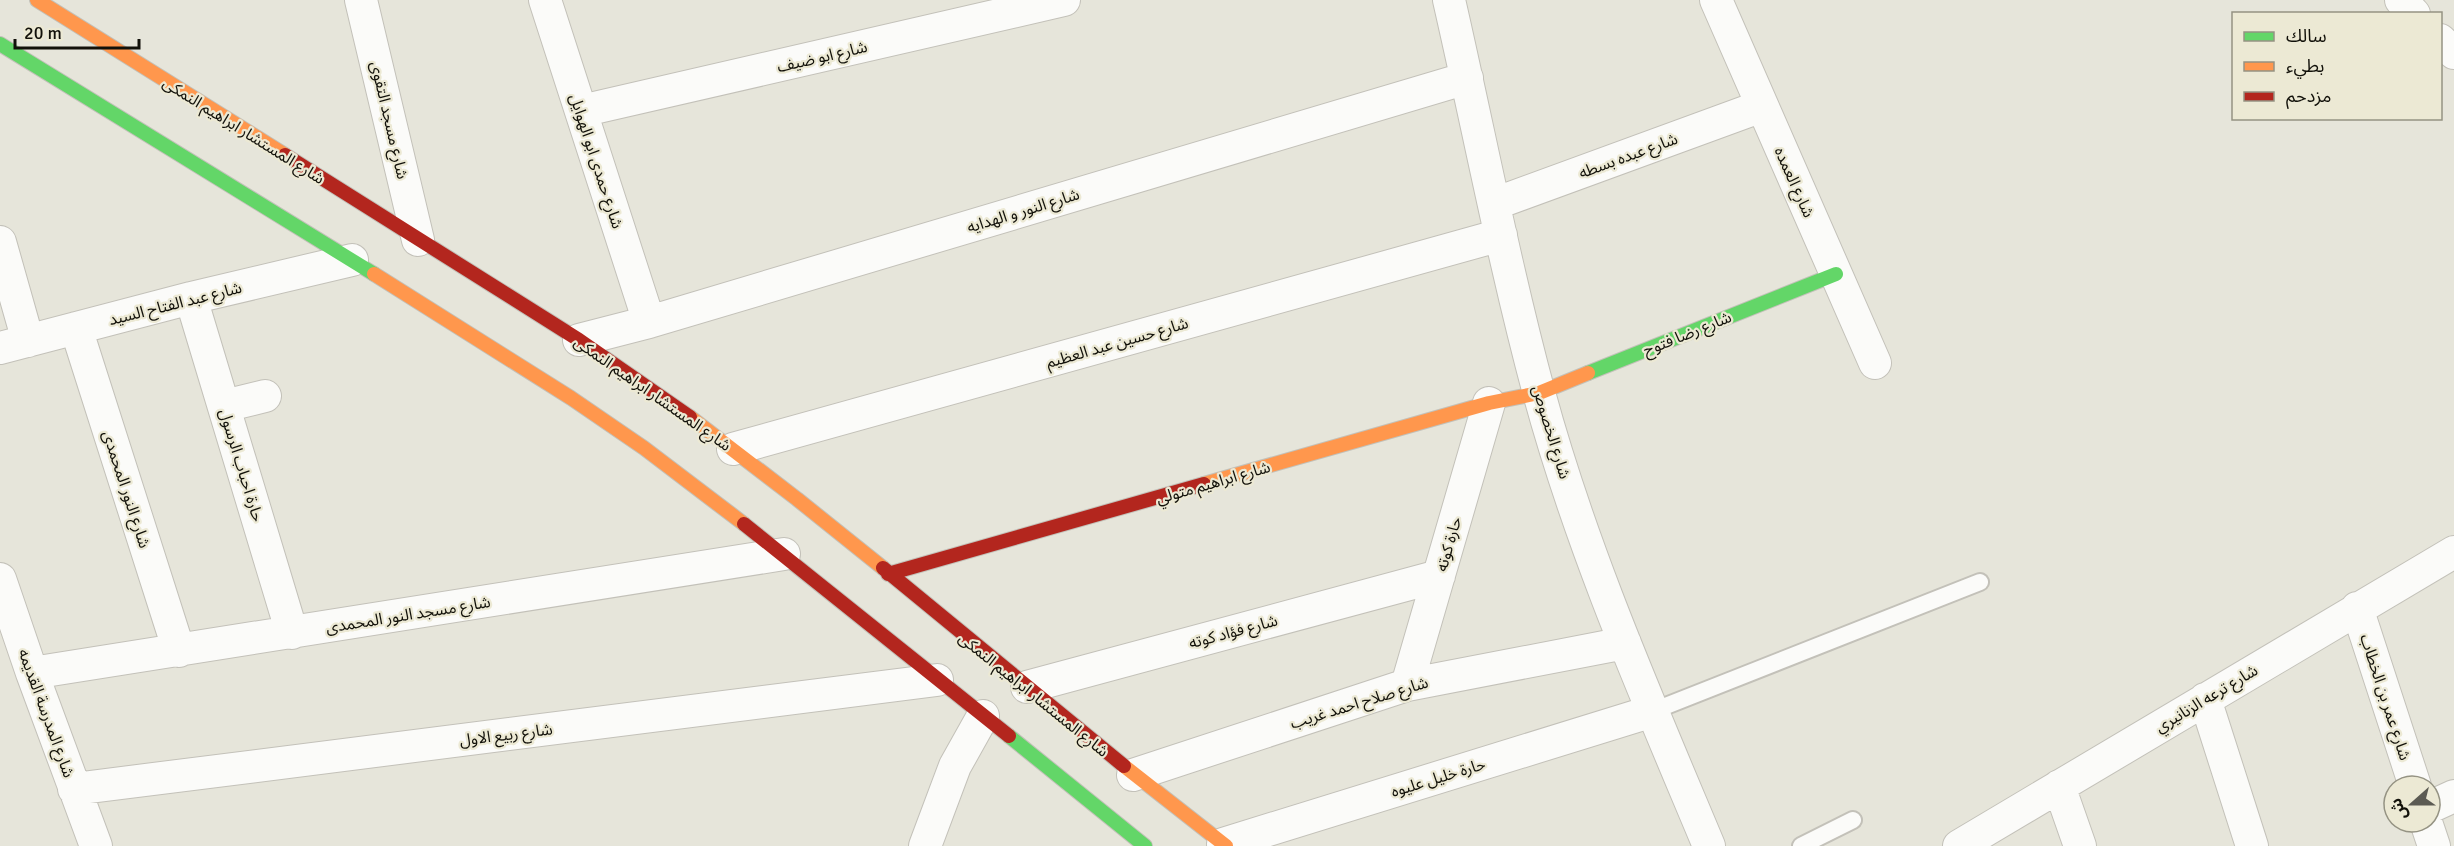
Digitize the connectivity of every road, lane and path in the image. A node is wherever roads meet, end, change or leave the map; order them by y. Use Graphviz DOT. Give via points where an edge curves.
graph roads {
  1 [pos="37,0"];
  2 [pos="361,0"];
  3 [pos="545,0"];
  4 [pos="1064,0"];
  5 [pos="1449,0"];
  6 [pos="1716,0"];
  7 [pos="2401,0"];
  8 [pos="2412,12"];
  9 [pos="2442,42"];
  10 [pos="0,44"];
  11 [pos="2454,53"];
  12 [pos="1467,78"];
  13 [pos="1762,106"];
  14 [pos="581,111"];
  15 [pos="1494,204"];
  16 [pos="1501,235"];
  17 [pos="418,240"];
  18 [pos="0,242"];
  19 [pos="352,260"];
  20 [pos="1836,274"];
  21 [pos="191,298"];
  22 [pos="649,322"];
  23 [pos="76,328"];
  24 [pos="579,340"];
  25 [pos="14,345"];
  26 [pos="1875,363"];
  27 [pos="1539,393"];
  28 [pos="265,396"];
  29 [pos="1489,403"];
  30 [pos="224,406"];
  31 [pos="733,449"];
  32 [pos="2454,552"];
  33 [pos="784,554"];
  34 [pos="888,574"];
  35 [pos="1439,576"];
  36 [pos="0,579"];
  37 [pos="1980,582"];
  38 [pos="2357,608"];
  39 [pos="292,633"];
  40 [pos="1625,643"];
  41 [pos="179,651"];
  42 [pos="32,673"];
  43 [pos="937,680"];
  44 [pos="1407,685"];
  45 [pos="1027,687"];
  46 [pos="2205,699"];
  47 [pos="1653,711"];
  48 [pos="982,716"];
  49 [pos="2411,774"];
  50 [pos="1133,776"];
  51 [pos="2059,786"];
  52 [pos="74,789"];
  53 [pos="1853,820"];
  54 [pos="1224,845"];
  55 [pos="96,846"];
  56 [pos="925,846"];
  57 [pos="1144,846"];
  58 [pos="1709,846"];
  59 [pos="1801,846"];
  60 [pos="1959,846"];
  61 [pos="2080,846"];
  62 [pos="2252,846"];
  1 -- 17 [label="main road, شارع المستشار ابراهيم النمكى"];
  2 -- 17 [label="street, شارع مسجد التقوى"];
  3 -- 14 [label="street, شارع حمدى ابو الهوايل"];
  4 -- 14 [label="street, شارع ابو ضيف"];
  5 -- 12 [label="street, شارع الخصوص"];
  6 -- 13 [label="street, شارع العمده"];
  7 -- 8 [label="street"];
  9 -- 11 [label="street"];
  10 -- 19 [label="main road"];
  12 -- 15 [label="street, شارع الخصوص"];
  12 -- 22 [label="street, شارع النور و الهدايه"];
  13 -- 15 [label="street, شارع عبده بسطه"];
  13 -- 20 [label="street, شارع العمده"];
  14 -- 22 [label="street, شارع حمدى ابو الهوايل"];
  15 -- 16 [label="street, شارع الخصوص"];
  16 -- 27 [label="street, شارع الخصوص"];
  16 -- 31 [label="street, شارع حسين عبد العظيم"];
  17 -- 24 [label="main road, شارع المستشار ابراهيم النمكى"];
  18 -- 25 [label="street"];
  19 -- 21 [label="street, شارع عبد الفتاح السيد"];
  19 -- 33 [label="main road" via="635,441"];
  20 -- 26 [label="street, شارع العمده"];
  20 -- 27 [label="main road, شارع رضا فتوح"];
  21 -- 23 [label="street, شارع عبد الفتاح السيد"];
  21 -- 30 [label="street, حارة احباب الرسول"];
  22 -- 24 [label="street, شارع النور و الهدايه"];
  23 -- 25 [label="street, شارع عبد الفتاح السيد"];
  23 -- 41 [label="street, شارع النور المحمدى"];
  24 -- 31 [label="main road, شارع المستشار ابراهيم النمكى"];
  27 -- 29 [label="main road, شارع ابراهيم متولي"];
  27 -- 40 [label="street, شارع الخصوص"];
  28 -- 30 [label="street"];
  29 -- 34 [label="main road, شارع ابراهيم متولي"];
  29 -- 35 [label="street, حارة كوته"];
  30 -- 39 [label="street, حارة احباب الرسول"];
  31 -- 34 [label="main road, شارع المستشار ابراهيم النمكى"];
  32 -- 38 [label="street, شارع ترعه الزنانيري"];
  33 -- 39 [label="street, شارع مسجد النور المحمدى"];
  33 -- 43 [label="main road"];
  34 -- 45 [label="main road, شارع المستشار ابراهيم النمكى"];
  35 -- 44 [label="street, حارة كوته"];
  35 -- 45 [label="street, شارع فؤاد كوته"];
  36 -- 42 [label="street, شارع المدرسة القديمه"];
  37 -- 47 [label="lane"];
  38 -- 46 [label="street, شارع ترعه الزنانيري"];
  38 -- 49 [label="street, شارع عمر بن الخطاب"];
  39 -- 41 [label="street, شارع مسجد النور المحمدى"];
  40 -- 44 [label="street, شارع صلاح احمد غريب"];
  40 -- 47 [label="street, شارع الخصوص"];
  41 -- 42 [label="street, شارع مسجد النور المحمدى"];
  42 -- 52 [label="street, شارع المدرسة القديمه"];
  43 -- 48 [label="main road"];
  43 -- 52 [label="street, شارع ربيع الاول"];
  44 -- 50 [label="street, شارع صلاح احمد غريب"];
  45 -- 50 [label="main road, شارع المستشار ابراهيم النمكى"];
  46 -- 51 [label="street, شارع ترعه الزنانيري"];
  46 -- 62 [label="street"];
  47 -- 54 [label="street, حارة خليل عليوه"];
  47 -- 58 [label="street, شارع الخصوص"];
  48 -- 56 [label="street" via="955,766"];
  48 -- 57 [label="main road"];
  50 -- 54 [label="main road, شارع المستشار ابراهيم النمكى"];
  51 -- 60 [label="street, شارع ترعه الزنانيري"];
  51 -- 61 [label="street"];
  52 -- 55 [label="street, شارع المدرسة القديمه"];
  53 -- 59 [label="lane"];
}
